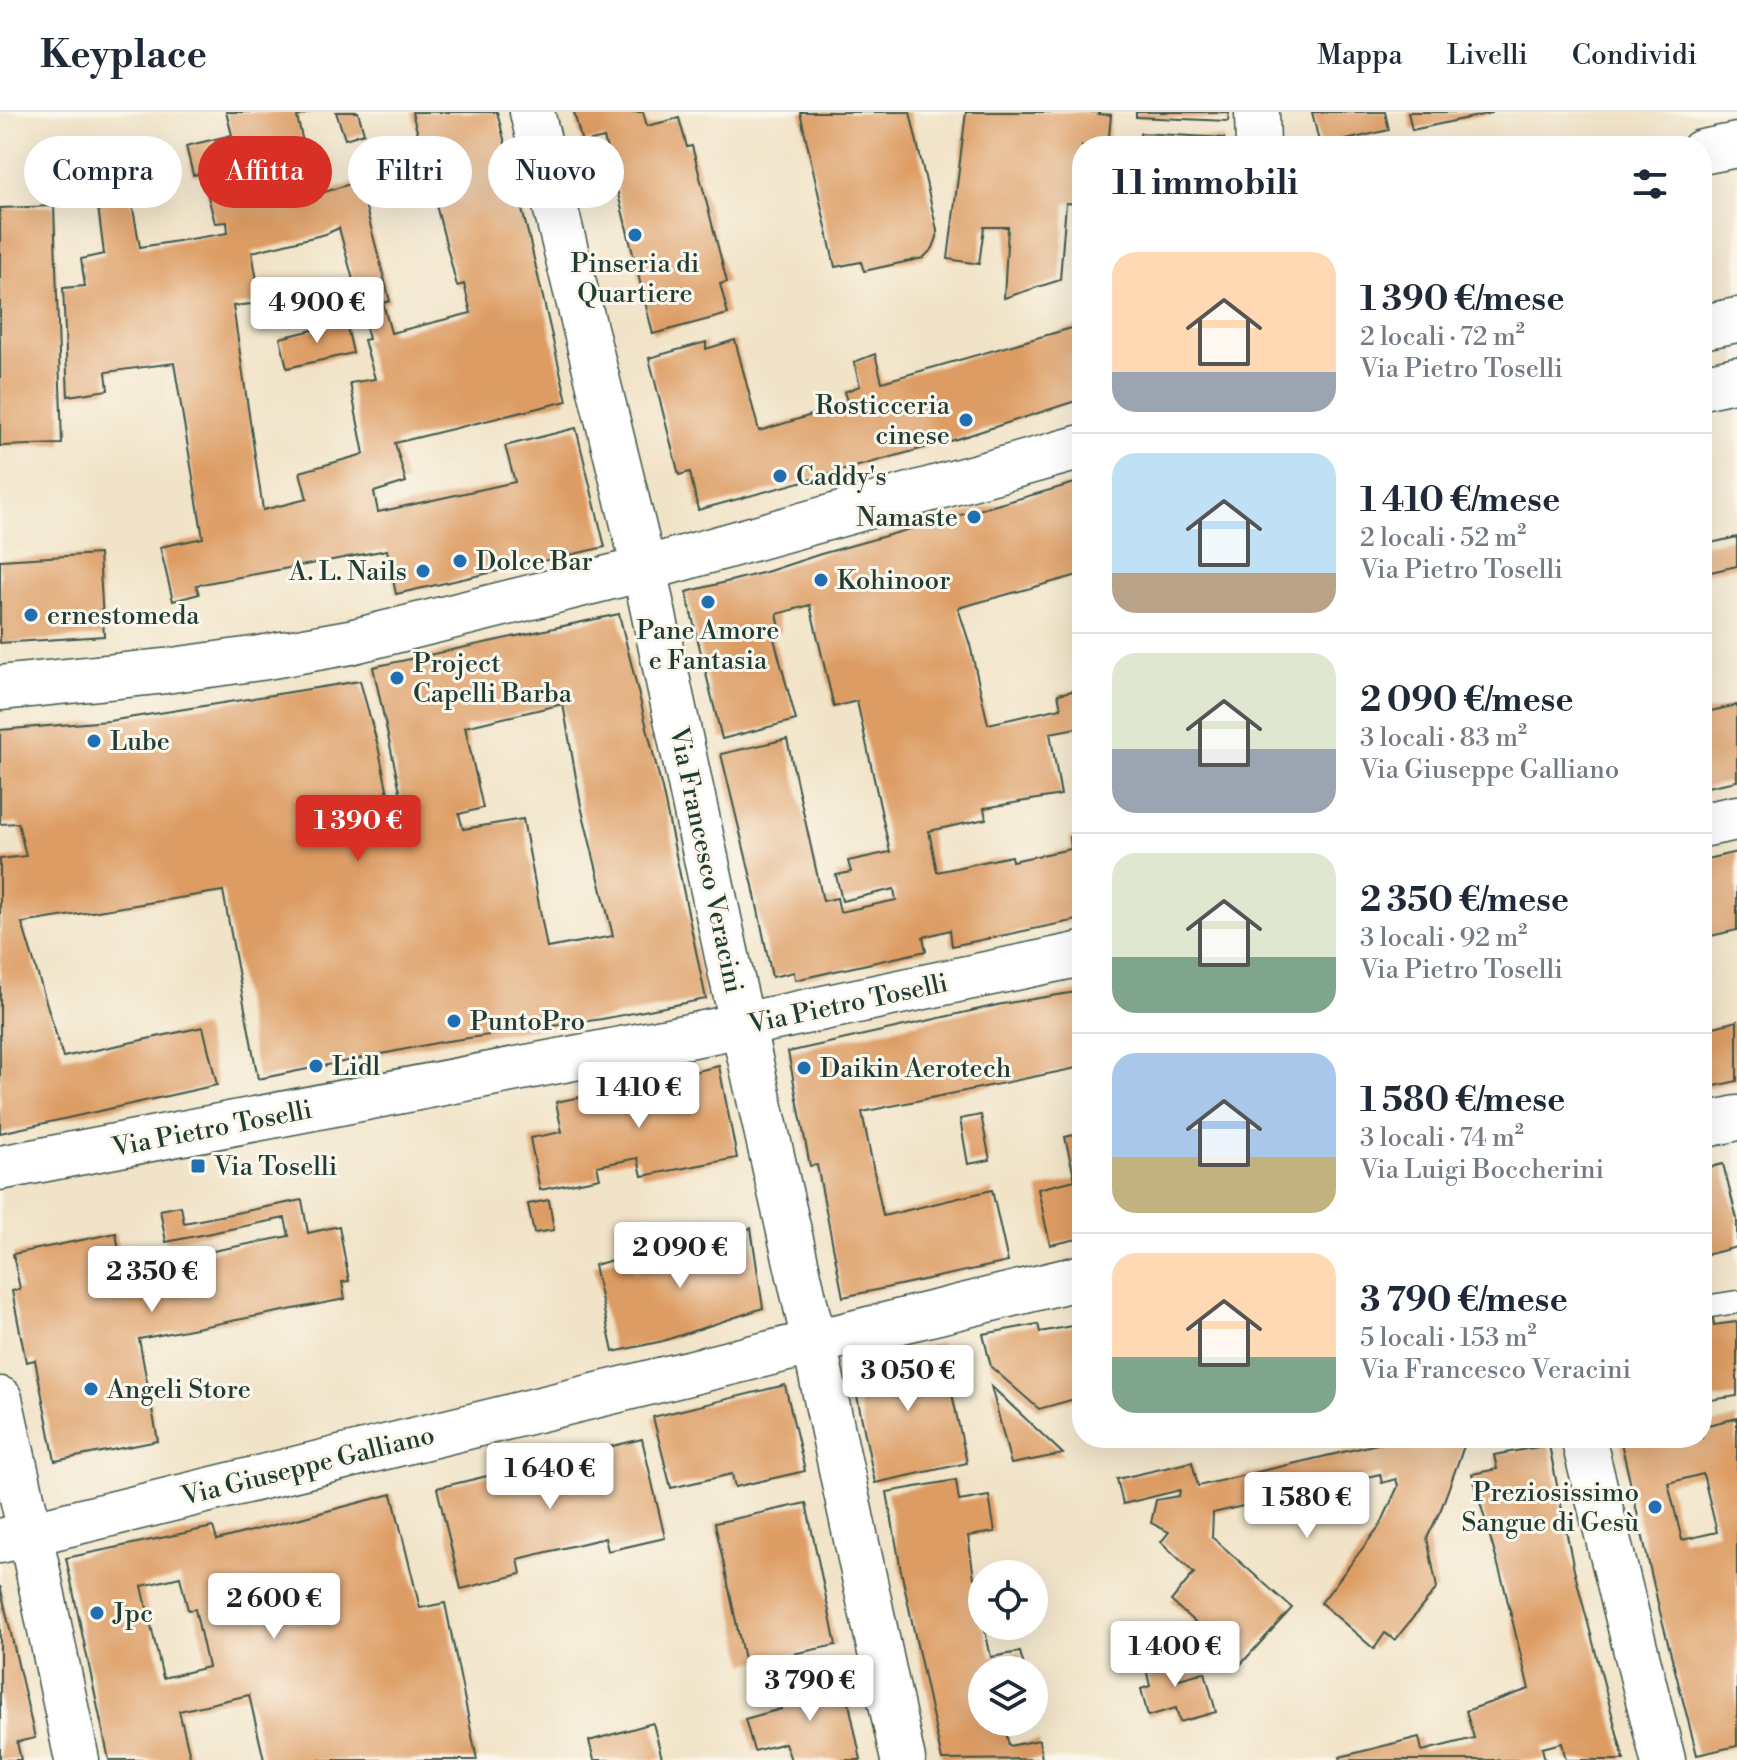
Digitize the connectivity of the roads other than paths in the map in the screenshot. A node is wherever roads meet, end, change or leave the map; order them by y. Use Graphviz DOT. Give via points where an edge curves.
graph roads {
  1 [pos="532,112"];
  2 [pos="1257,112"];
  3 [pos="1258,136"];
  4 [pos="1737,145"];
  5 [pos="1712,150"];
  6 [pos="1737,320"];
  7 [pos="1712,325"];
  8 [pos="1737,379"];
  9 [pos="1712,385"];
  10 [pos="1072,450"];
  11 [pos="644,569"];
  12 [pos="0,688"];
  13 [pos="1737,818"];
  14 [pos="1712,823"];
  15 [pos="1072,956"];
  16 [pos="743,1025"];
  17 [pos="1737,1118"];
  18 [pos="1712,1124"];
  19 [pos="0,1168"];
  20 [pos="1072,1279"];
  21 [pos="1737,1302"];
  22 [pos="1712,1306"];
  23 [pos="814,1342"];
  24 [pos="0,1399"];
  25 [pos="1585,1448"];
  26 [pos="15,1537"];
  27 [pos="77,1760"];
  28 [pos="903,1760"];
  29 [pos="1663,1760"];
  1 -- 11 [label="street, Via Francesco Veracini"];
  2 -- 3 [label="street"];
  4 -- 5 [label="street"];
  6 -- 7 [label="street"];
  8 -- 9 [label="street"];
  10 -- 11 [label="street"];
  11 -- 12 [label="street" via="350,642 165,671"];
  11 -- 16 [label="street, Via Francesco Veracini"];
  13 -- 14 [label="street"];
  15 -- 16 [label="street, Via Pietro Toselli"];
  16 -- 19 [label="street, Via Pietro Toselli"];
  16 -- 23 [label="street, Via Francesco Veracini"];
  17 -- 18 [label="street"];
  20 -- 23 [label="street, Via Giuseppe Galliano"];
  21 -- 22 [label="lane"];
  23 -- 26 [label="street, Via Giuseppe Galliano"];
  23 -- 28 [label="street, Via Francesco Veracini"];
  24 -- 26 [label="street"];
  25 -- 29 [label="street"];
  26 -- 27 [label="street"];
}
